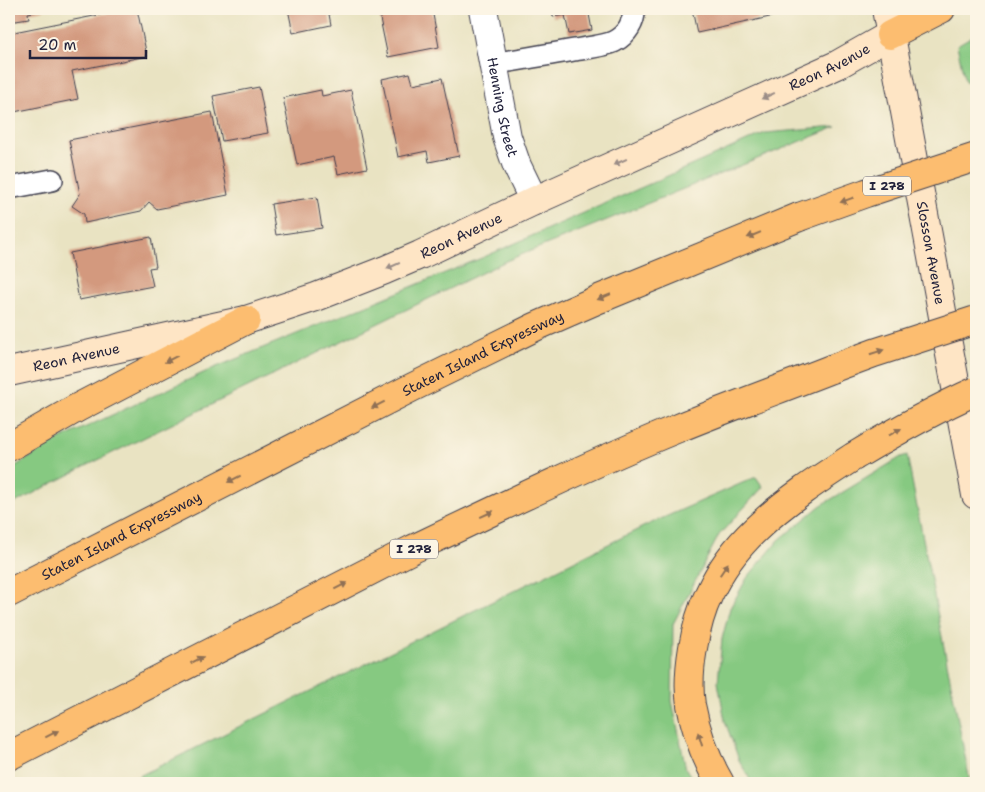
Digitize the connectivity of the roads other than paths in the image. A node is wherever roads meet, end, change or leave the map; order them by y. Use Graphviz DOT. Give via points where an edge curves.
graph roads {
  1 [pos="483,9"];
  2 [pos="634,9"];
  3 [pos="886,9"];
  4 [pos="941,9"];
  5 [pos="890,35"];
  6 [pos="493,64"];
  7 [pos="976,156"];
  8 [pos="52,180"];
  9 [pos="9,188"];
  10 [pos="534,201"];
  11 [pos="246,320"];
  12 [pos="976,320"];
  13 [pos="9,372"];
  14 [pos="976,391"];
  15 [pos="9,447"];
  16 [pos="976,495"];
  17 [pos="9,593"];
  18 [pos="9,756"];
  19 [pos="720,783"];
  1 -- 6 [label="street, Henning Street"];
  2 -- 6 [label="lane" via="631,24 614,41"];
  3 -- 5 [label="main road, Slosson Avenue"];
  4 -- 5 [label="highway"];
  5 -- 10 [label="main road, Reon Avenue, one-way" via="837,66"];
  5 -- 16 [label="main road, Slosson Avenue"];
  6 -- 10 [label="street, Henning Street" via="507,137"];
  7 -- 17 [label="highway, Staten Island Expressway / I 278, one-way, bridge" via="799,217 535,327"];
  8 -- 9 [label="lane"];
  10 -- 11 [label="main road, Reon Avenue, one-way" via="385,270"];
  11 -- 13 [label="main road, Reon Avenue"];
  11 -- 15 [label="highway, one-way"];
  18 -- 12 [label="highway, I 278, one-way, bridge" via="411,550 573,474 832,368"];
  19 -- 14 [label="highway, one-way, bridge" via="710,767 691,704 691,664 709,594 722,572 754,530 826,474 917,420"];
}
